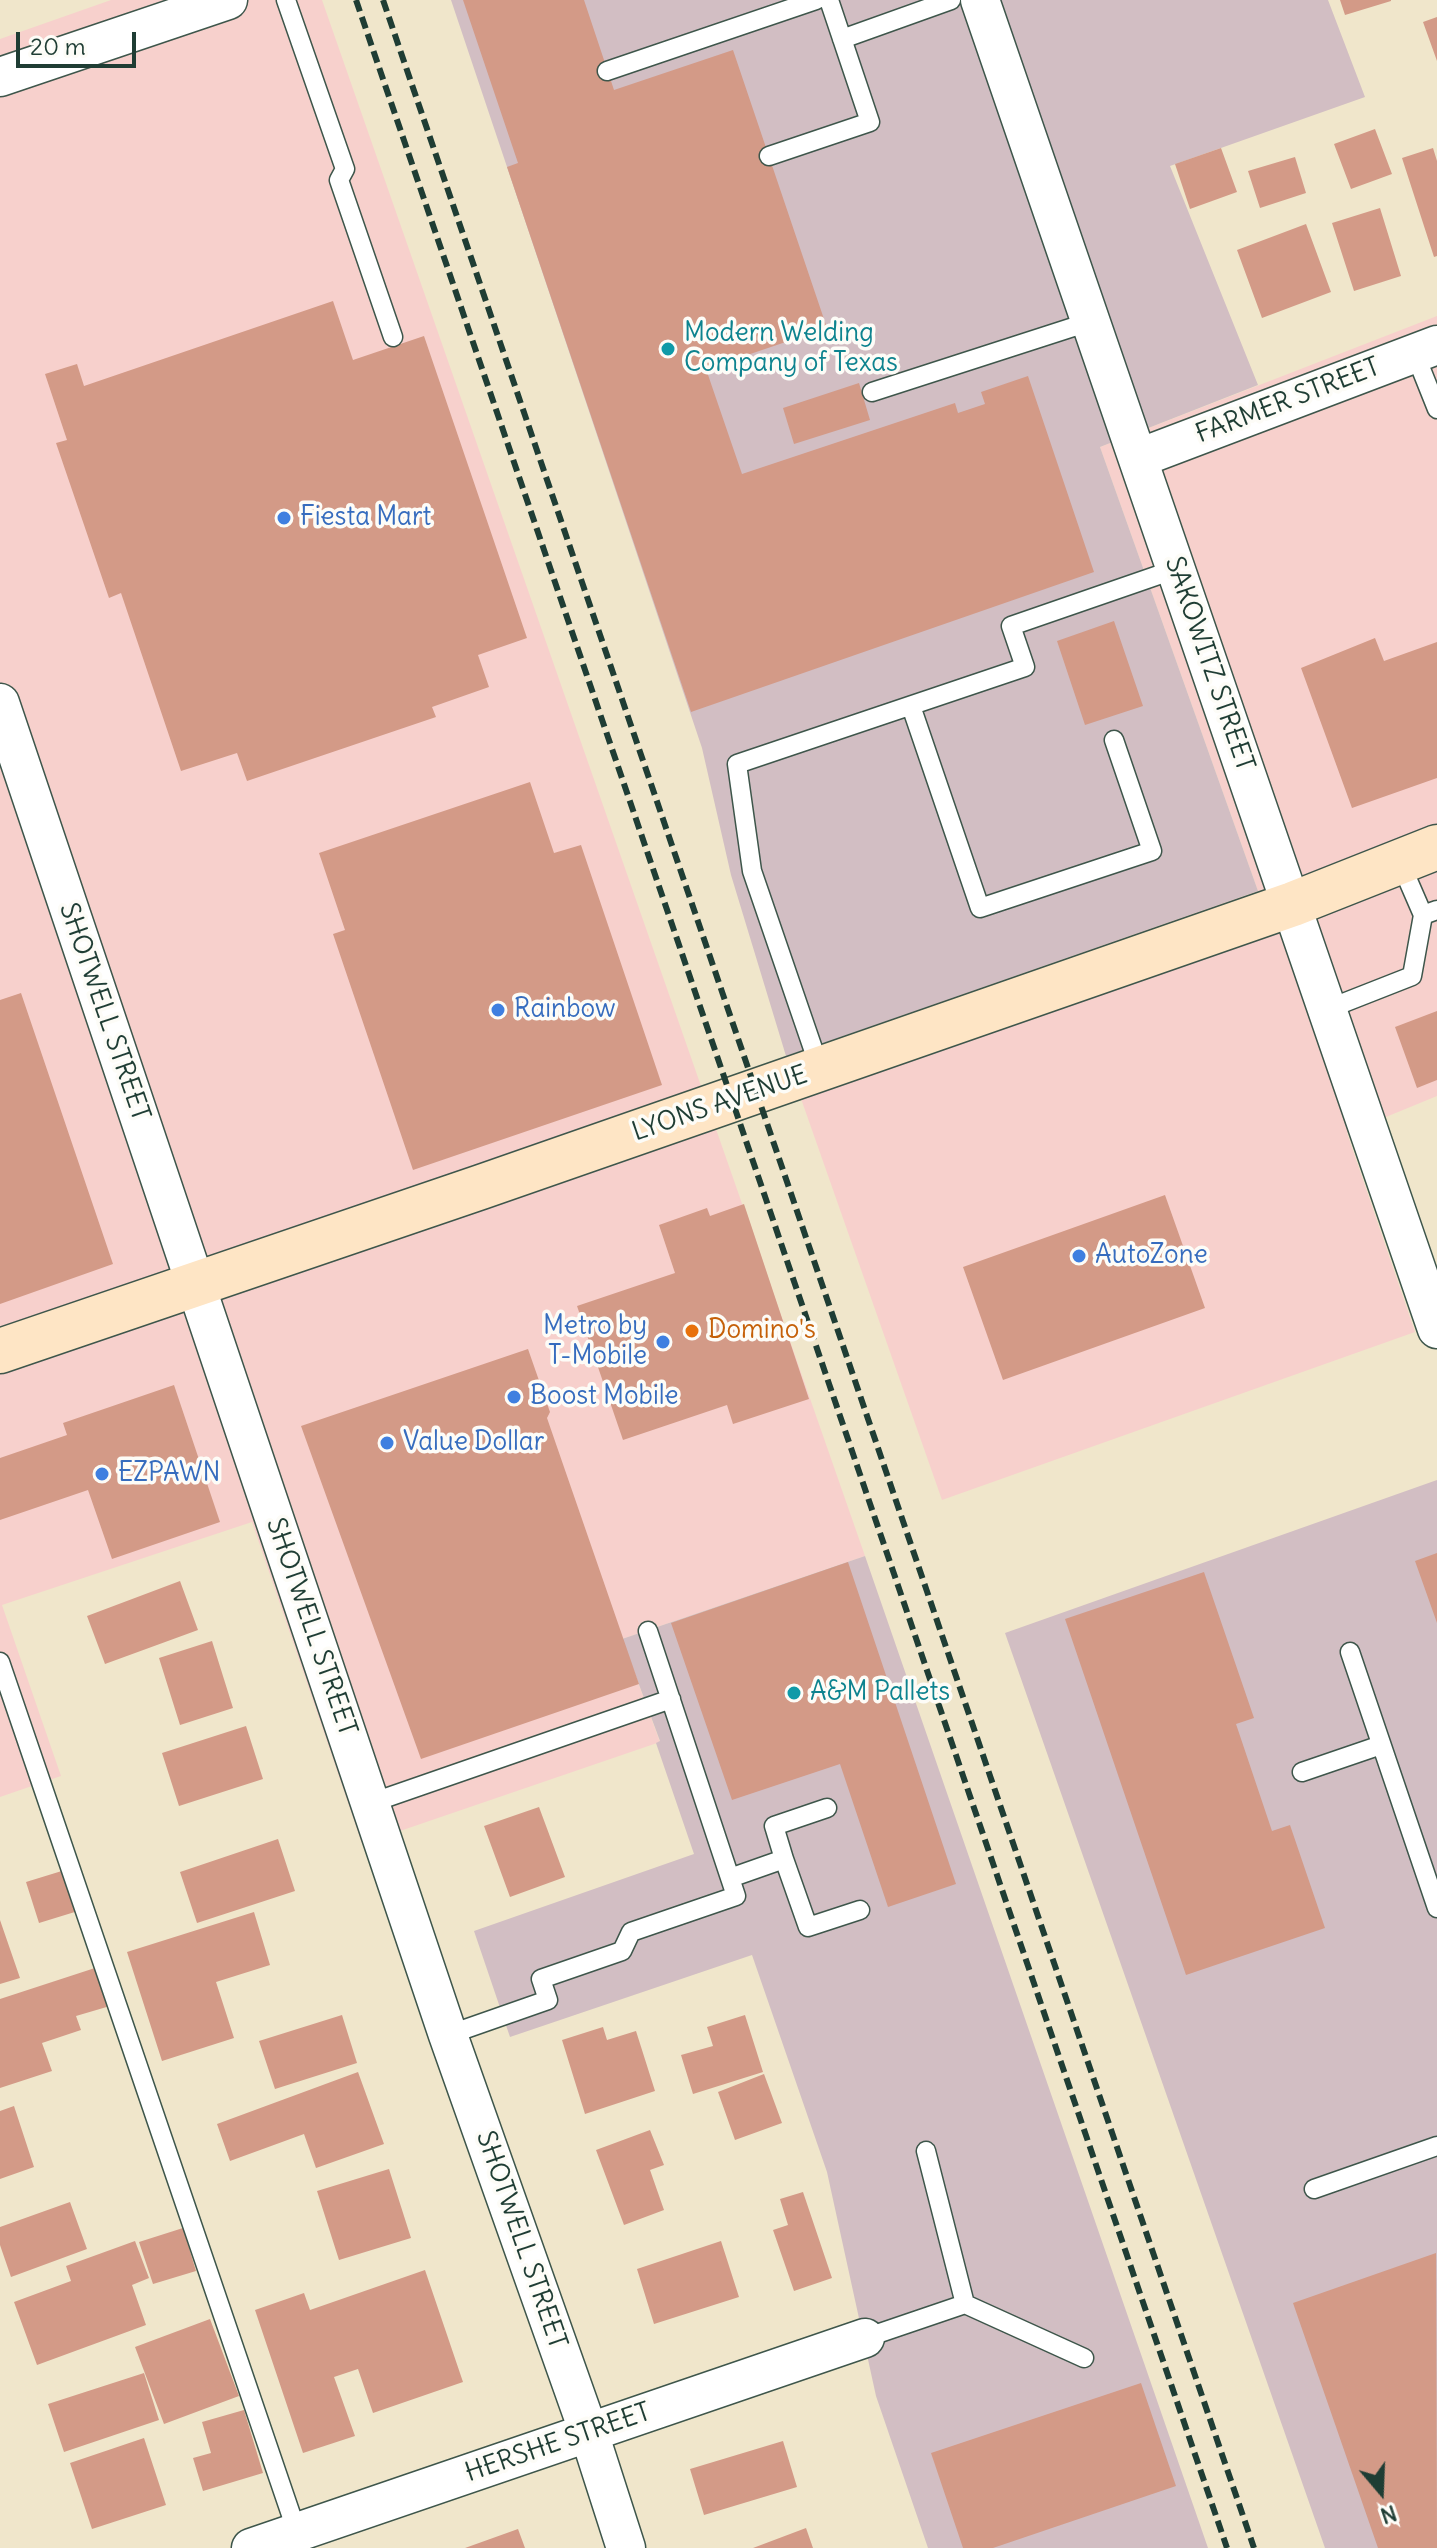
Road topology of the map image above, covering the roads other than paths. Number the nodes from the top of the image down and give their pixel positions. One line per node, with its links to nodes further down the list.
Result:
1 (228, 0): 9 (street)
2 (286, 0): 12 (lane)
3 (816, 0): 8 (lane)
4 (829, 0): 7 (lane)
5 (951, 0): 7 (lane)
6 (980, 0): 11 (street, SAKOWITZ STREET)
7 (842, 39): 10 (lane)
8 (607, 71)
9 (0, 77)
10 (769, 156)
11 (1092, 321): 14 (lane); 16 (street, SAKOWITZ STREET)
12 (393, 337)
13 (1426, 349): 15 (lane); 16 (street, FARMER STREET)
14 (872, 392)
15 (1437, 409)
16 (1139, 458): 17 (street, SAKOWITZ STREET)
17 (1176, 569): 19 (lane); 22 (street, SAKOWITZ STREET)
18 (0, 703): 26 (street, SHOTWELL STREET)
19 (911, 706): 20 (lane); 25 (lane)
20 (1114, 740)
21 (1419, 854): 22 (street, LYONS AVENUE); 23 (lane)
22 (1293, 904): 24 (street, SAKOWITZ STREET); 25 (street, LYONS AVENUE)
23 (1430, 913): 24 (lane)
24 (1328, 1009): 27 (street, SAKOWITZ STREET)
25 (820, 1069): 26 (street, LYONS AVENUE)
26 (195, 1285): 28 (street, LYONS AVENUE); 35 (street, SHOTWELL STREET)
27 (1437, 1329)
28 (0, 1351)
29 (648, 1631): 32 (lane)
30 (1350, 1652): 33 (lane)
31 (0, 1662): 49 (lane)
32 (671, 1699): 35 (lane); 38 (lane)
33 (1381, 1745): 34 (lane); 39 (lane)
34 (1302, 1772)
35 (371, 1803): 41 (street, SHOTWELL STREET)
36 (827, 1808): 37 (lane)
37 (784, 1859): 38 (lane); 40 (lane)
38 (730, 1878): 41 (lane)
39 (1437, 1908)
40 (860, 1910)
41 (448, 2035): 48 (street, SHOTWELL STREET)
42 (926, 2151): 45 (lane)
43 (1435, 2152): 44 (lane)
44 (1314, 2189)
45 (965, 2304): 46 (lane); 47 (lane)
46 (865, 2338): 48 (street, HERSHE STREET)
47 (1084, 2358)
48 (589, 2433): 49 (street, HERSHE STREET); 51 (street, SHOTWELL STREET)
49 (300, 2540): 50 (street, HERSHE STREET)
50 (251, 2548)
51 (626, 2548)

